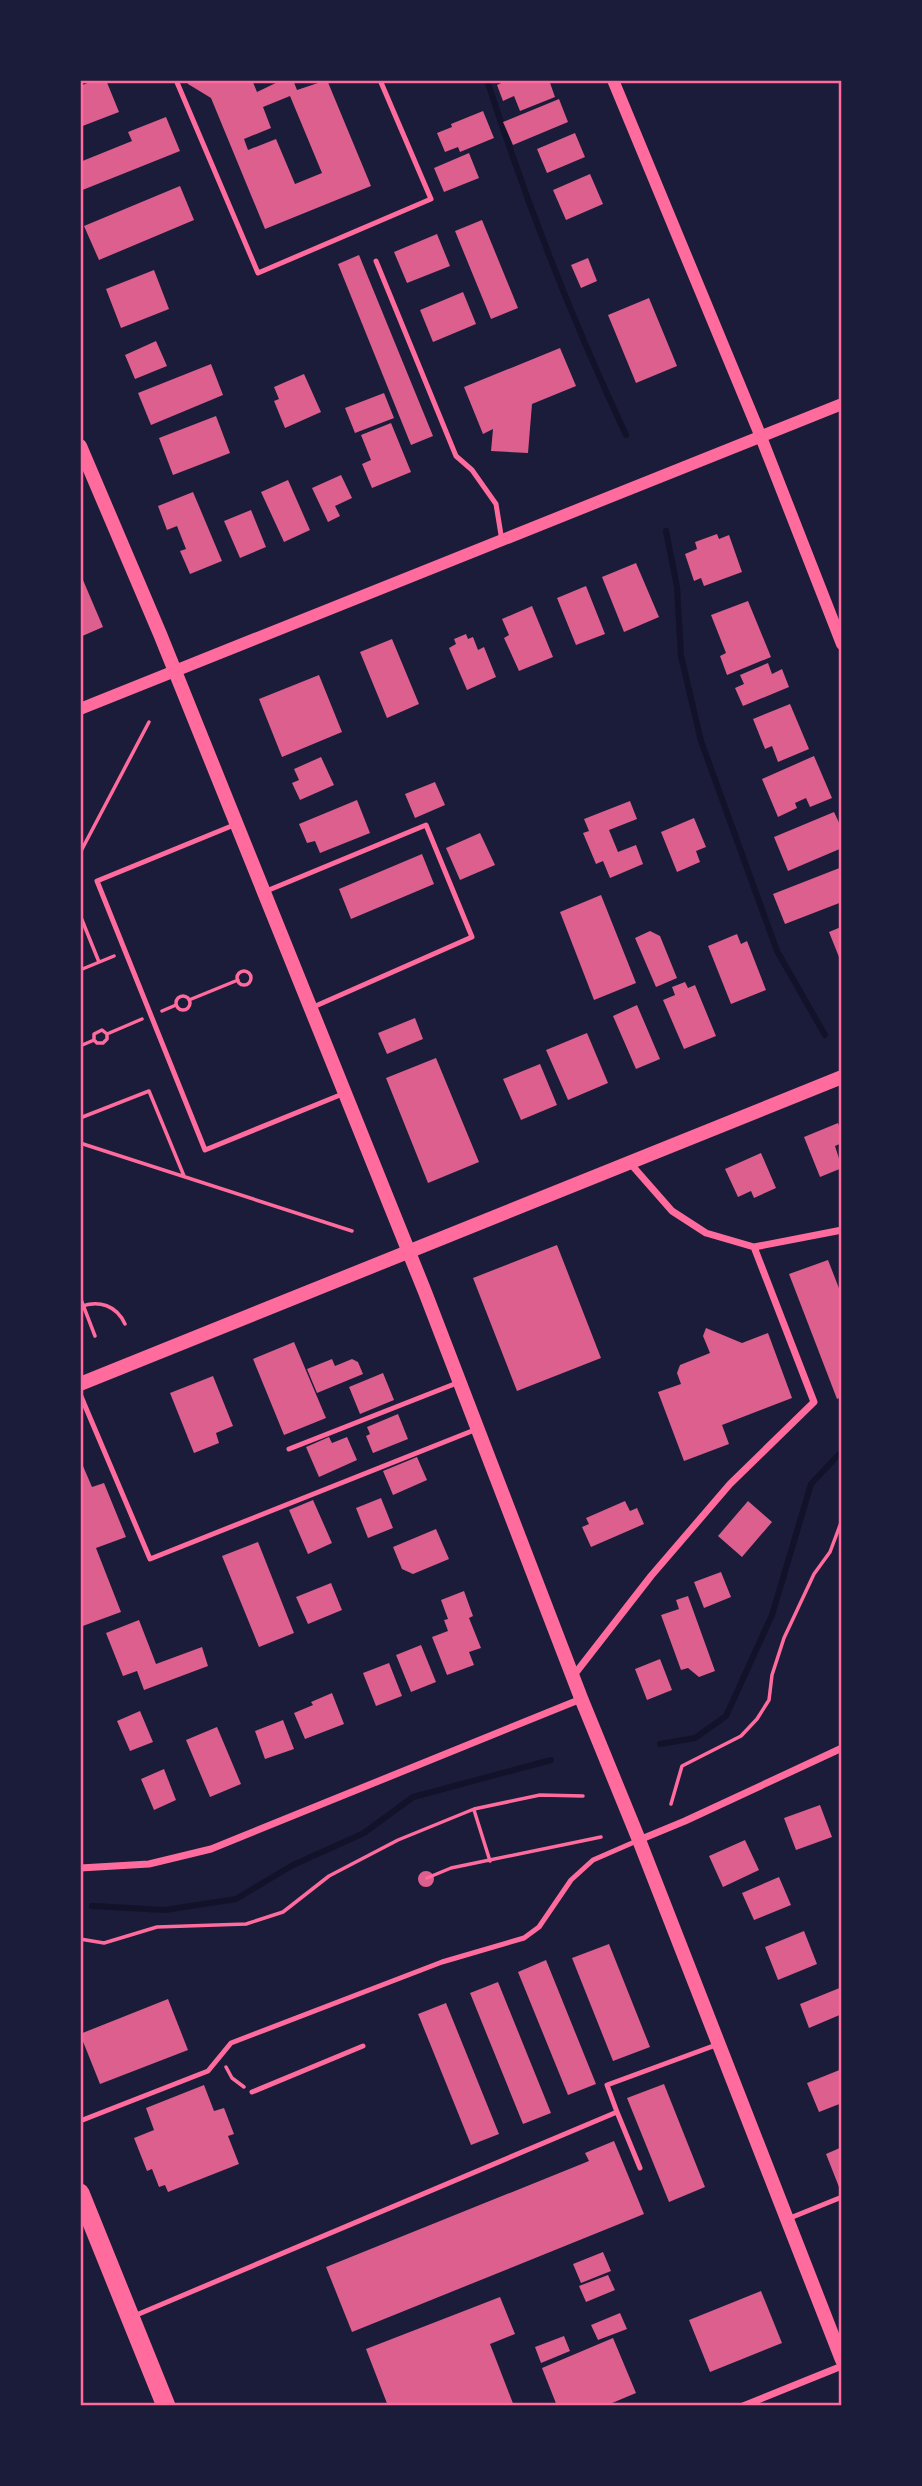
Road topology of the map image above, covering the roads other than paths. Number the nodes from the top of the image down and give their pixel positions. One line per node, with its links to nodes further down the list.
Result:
1 (176, 80): 2 (lane)
2 (380, 80)
3 (613, 80): 6 (street)
4 (376, 261): 8 (lane)
5 (842, 404): 6 (street)
6 (761, 437): 8 (street); 9 (street)
7 (80, 446): 10 (main road)
8 (502, 541): 10 (street)
9 (842, 643)
10 (174, 671): 11 (street); 12 (main road)
11 (80, 709)
12 (236, 824): 13 (main road); 16 (lane)
13 (264, 892): 14 (main road); 14 (lane)
14 (311, 1008): 16 (main road)
15 (842, 1077): 17 (main road)
16 (345, 1093): 20 (main road)
17 (629, 1163): 19 (street); 20 (main road)
18 (842, 1230): 19 (street)
19 (754, 1247): 26 (street)
20 (409, 1252): 21 (main road); 22 (main road)
21 (460, 1382): 24 (main road); 25 (lane)
22 (80, 1384)
23 (80, 1394): 24 (lane)
24 (479, 1428): 26 (main road)
25 (289, 1449)
26 (574, 1675): 27 (main road)
27 (581, 1698): 29 (main road); 30 (street)
28 (842, 1748): 29 (street)
29 (639, 1840): 31 (main road); 35 (lane)
30 (80, 1868)
31 (718, 2044): 34 (lane); 39 (main road)
32 (363, 2046): 33 (lane)
33 (252, 2092)
34 (617, 2112): 36 (lane); 40 (lane)
35 (80, 2121)
36 (640, 2168)
37 (80, 2193): 40 (highway)
38 (842, 2197): 39 (lane)
39 (787, 2219): 41 (main road)
40 (131, 2317): 43 (highway)
41 (842, 2360)
42 (842, 2366): 44 (street)
43 (166, 2406)
44 (743, 2406)

